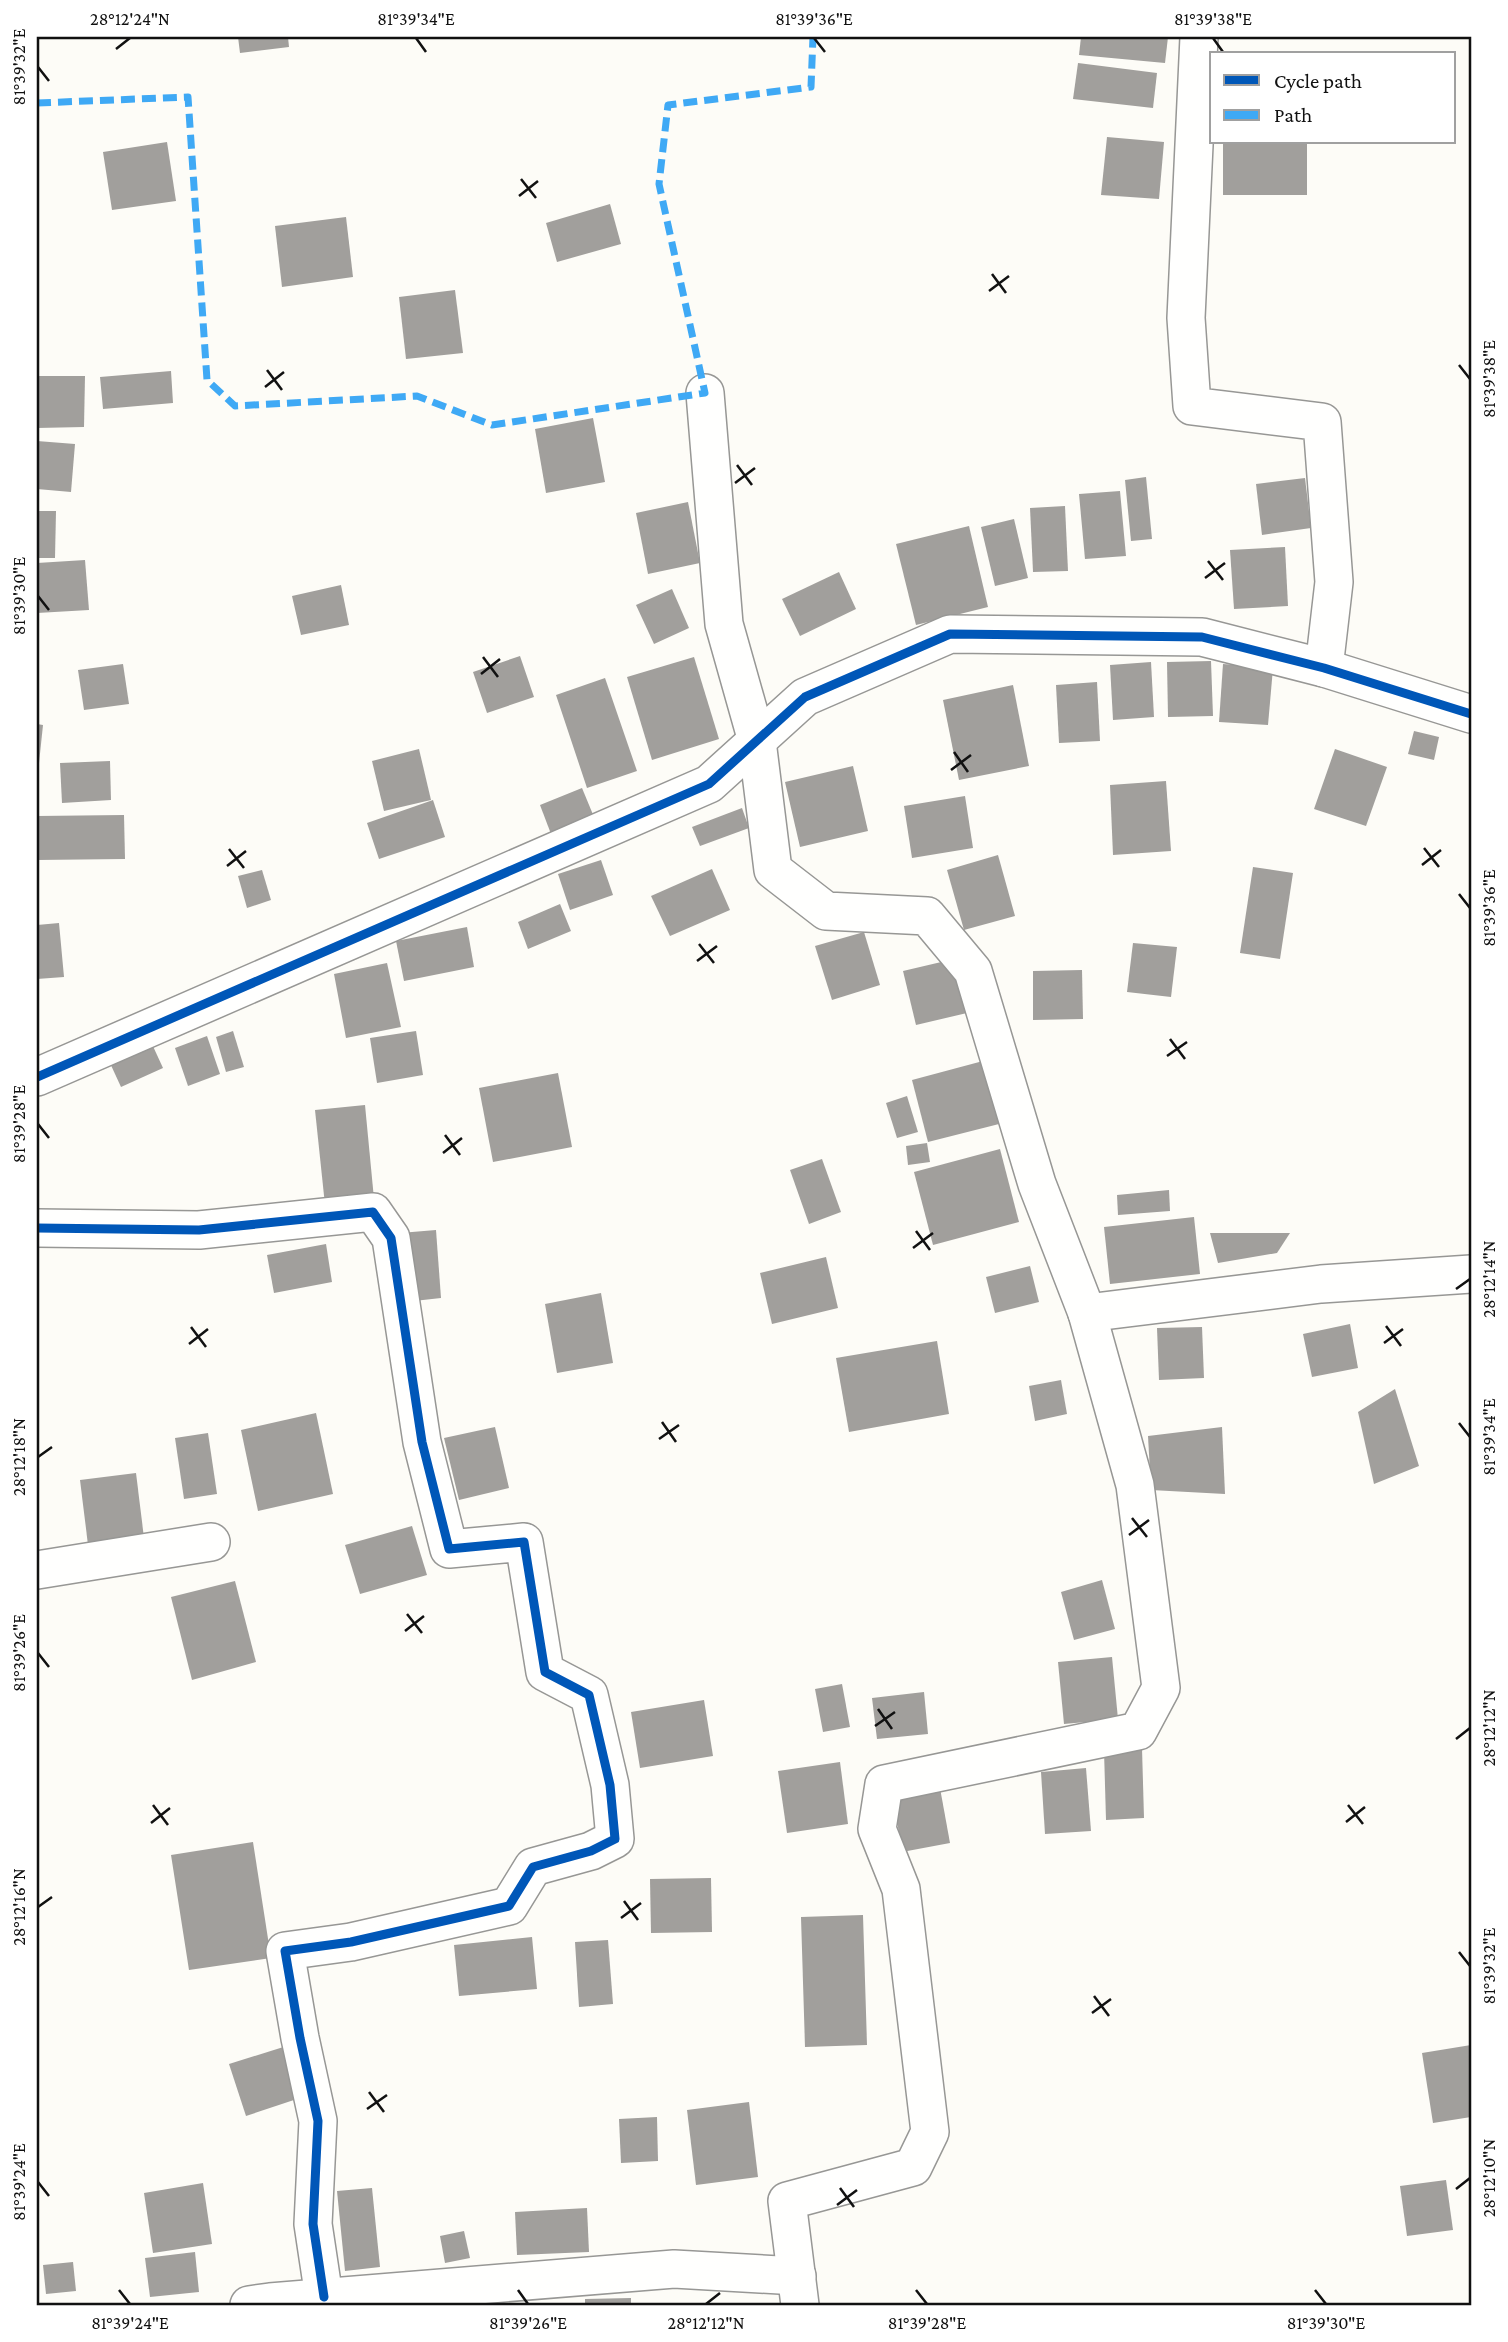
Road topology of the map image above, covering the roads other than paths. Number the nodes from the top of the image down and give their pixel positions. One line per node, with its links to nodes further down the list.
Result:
1 (1199, 37): 3 (street)
2 (705, 393): 5 (street)
3 (1324, 668): 4 (street); 5 (street)
4 (1471, 714)
5 (757, 741): 6 (street); 9 (street)
6 (37, 1077)
7 (37, 1228): 13 (street)
8 (1471, 1274): 9 (street)
9 (1087, 1313): 12 (street)
10 (211, 1542): 11 (street)
11 (37, 1570)
12 (799, 2291): 14 (street)
13 (324, 2297): 14 (street); 15 (street)
14 (393, 2299)
15 (249, 2305)

